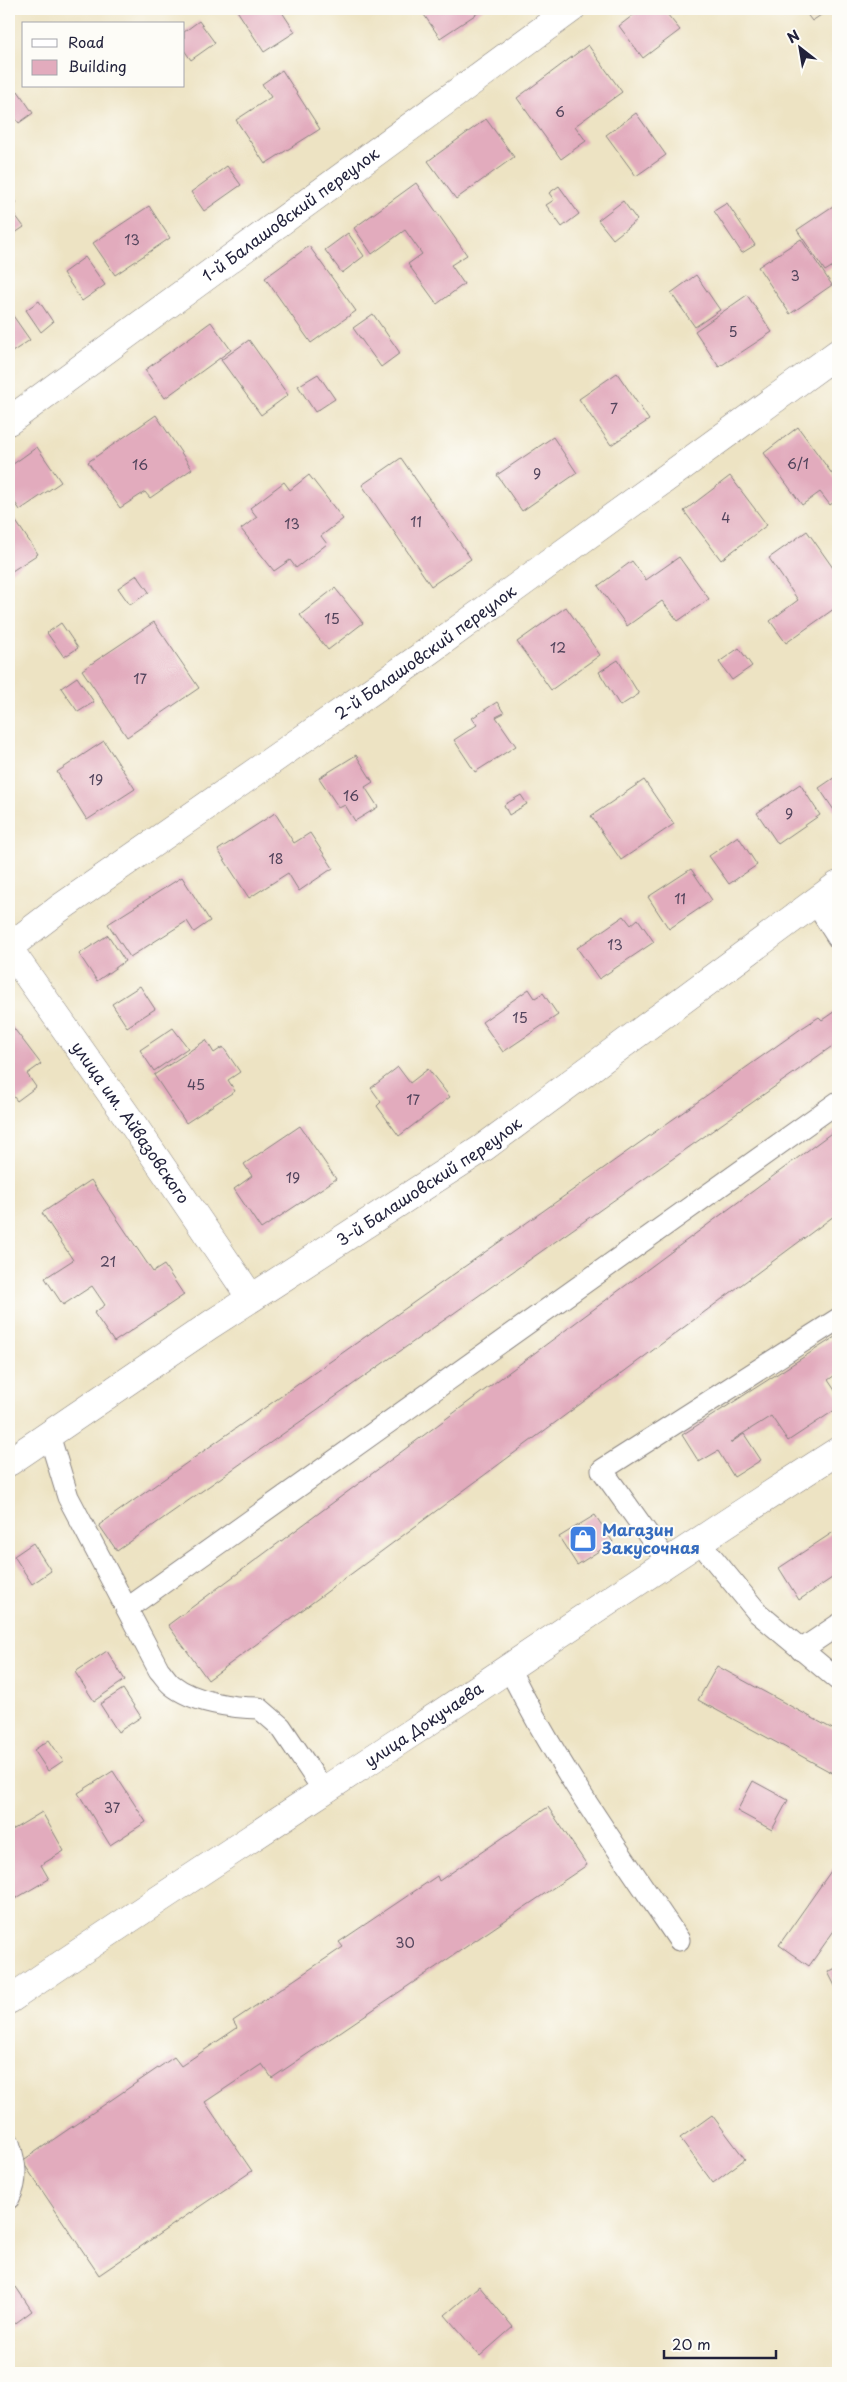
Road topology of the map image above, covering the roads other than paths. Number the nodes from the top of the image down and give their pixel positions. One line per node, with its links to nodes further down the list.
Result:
1 (572, 9): 3 (street, 1-й Балашовский переулок)
2 (838, 353): 7 (street, 2-й Балашовский переулок)
3 (9, 421)
4 (838, 885): 5 (street, 3-й Балашовский переулок)
5 (815, 902): 6 (lane); 9 (street, 3-й Балашовский переулок)
6 (838, 938)
7 (9, 948): 9 (street, улица им. Айвазовского)
8 (838, 1102): 16 (lane)
9 (251, 1298): 11 (street, 3-й Балашовский переулок)
10 (838, 1319): 15 (lane)
11 (49, 1435): 13 (street, 3-й Балашовский переулок); 16 (lane)
12 (838, 1451): 14 (street, улица Докучаева)
13 (9, 1462)
14 (698, 1540): 15 (street, улица Докучаева); 18 (lane)
15 (667, 1561): 19 (street, улица Докучаева)
16 (128, 1608): 21 (lane)
17 (838, 1625): 18 (lane)
18 (801, 1650): 20 (lane)
19 (509, 1668): 21 (street, улица Докучаева); 22 (lane)
20 (838, 1680)
21 (324, 1790): 23 (street, улица Докучаева)
22 (679, 1940)
23 (9, 2000)
24 (9, 2143): 25 (lane)
25 (9, 2198)

